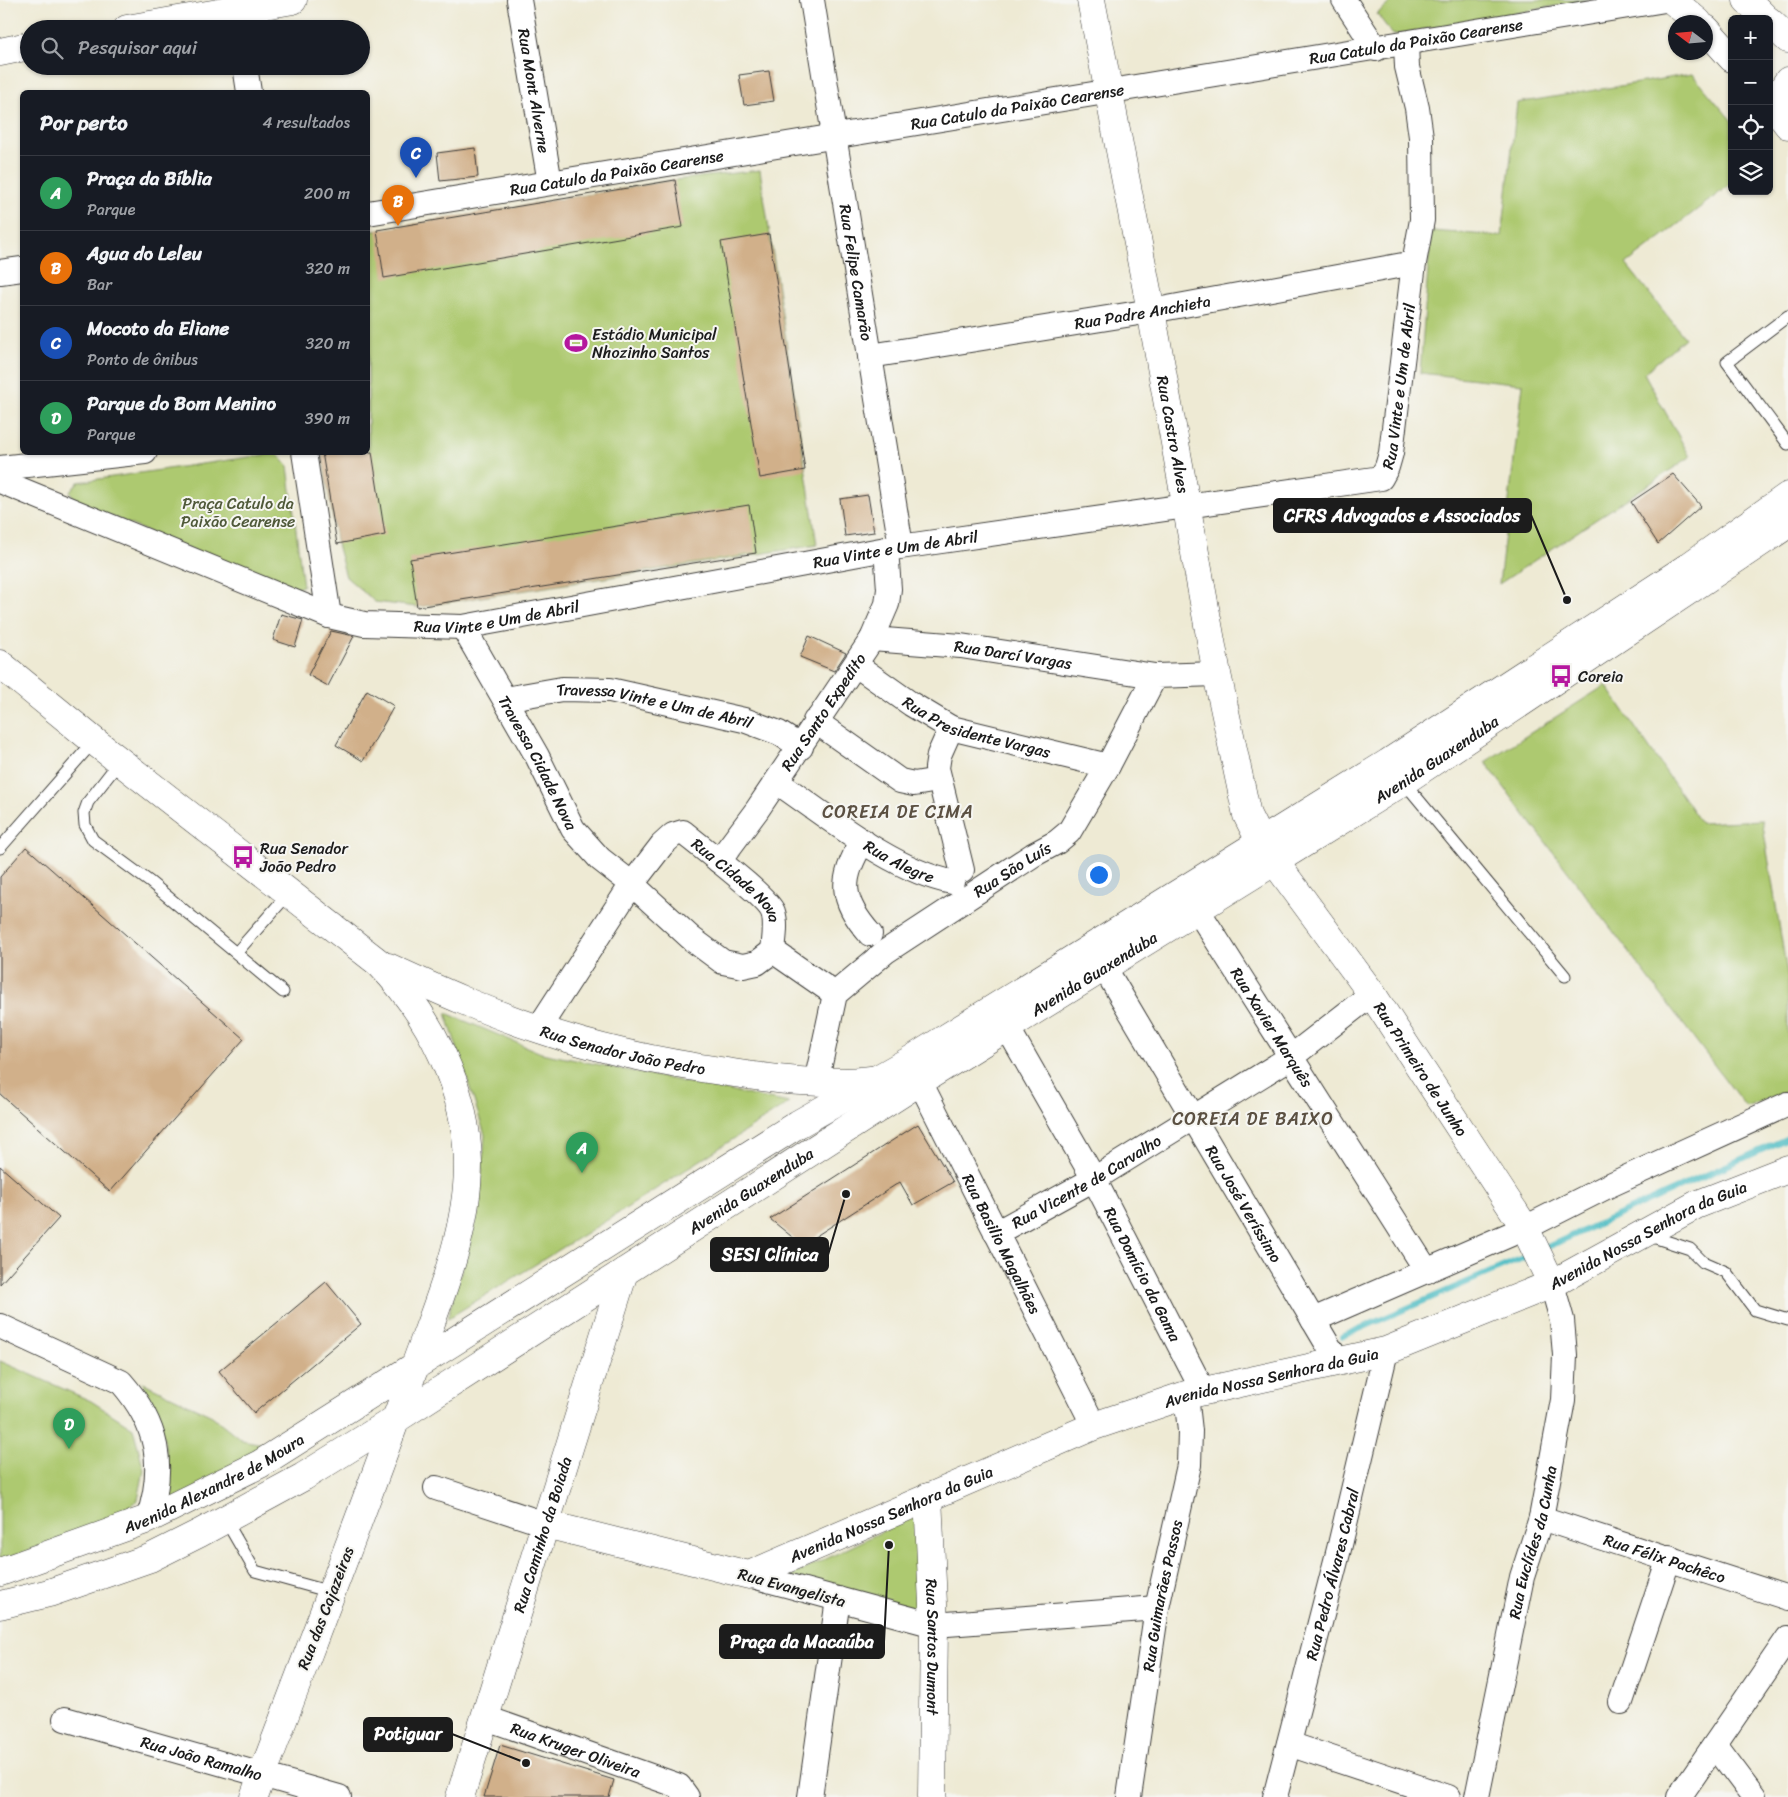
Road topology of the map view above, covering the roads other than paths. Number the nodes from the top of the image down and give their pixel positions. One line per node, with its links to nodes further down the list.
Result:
1 (293, 0): 9 (main road)
2 (519, 0): 27 (street, Rua Mont Alverne)
3 (812, 0): 26 (street, Rua Felipe Camarão)
4 (1091, 0): 24 (main road, Rua Castro Alves)
5 (1344, 0): 18 (street)
6 (1665, 0): 16 (street, Rua Catulo da Paixão Cearense)
7 (1672, 0): 10 (main road)
8 (1747, 0): 11 (main road)
9 (237, 13): 12 (main road)
10 (1690, 15)
11 (1762, 15)
12 (189, 20)
13 (1773, 25): 15 (main road)
14 (1713, 37): 20 (main road)
15 (1788, 39)
16 (1406, 44): 18 (street, Rua Catulo da Paixão Cearense); 29 (street, Rua Vinte e Um de Abril)
17 (20, 48): 19 (main road)
18 (1376, 49): 24 (street, Rua Catulo da Paixão Cearense)
19 (0, 52)
20 (1728, 54)
21 (246, 75): 23 (street)
22 (1788, 81): 25 (main road)
23 (249, 90)
24 (1107, 92): 26 (street, Rua Catulo da Paixão Cearense); 32 (main road, Rua Castro Alves)
25 (1778, 111)
26 (834, 137): 27 (street, Rua Catulo da Paixão Cearense); 34 (street, Rua Felipe Camarão)
27 (550, 183): 28 (street, Rua Catulo da Paixão Cearense)
28 (370, 213)
29 (1414, 262): 32 (street, Rua Padre Anchieta); 41 (street, Rua Vinte e Um de Abril)
30 (20, 269): 31 (street)
31 (0, 272)
32 (1151, 311): 34 (street, Rua Padre Anchieta); 41 (main road, Rua Castro Alves)
33 (1788, 316): 35 (lane)
34 (870, 356): 43 (street, Rua Felipe Camarão)
35 (1788, 444)
36 (118, 455): 38 (street)
37 (304, 455): 44 (street)
38 (0, 468)
39 (0, 481): 44 (street, Rua Vinte e Um de Abril)
40 (1788, 496): 58 (main road, Avenida Guaxenduba)
41 (1187, 505): 43 (street, Rua Vinte e Um de Abril); 49 (main road, Rua Castro Alves)
42 (1788, 524): 58 (main road, Avenida Guaxenduba)
43 (894, 548): 45 (street, Rua Vinte e Um de Abril); 46 (street, Rua Santo Expedito)
44 (329, 616): 45 (street, Rua Vinte e Um de Abril)
45 (463, 627): 51 (street, Travessa Cidade Nova)
46 (872, 639): 48 (street, Rua Santo Expedito); 50 (street, Rua Darcí Vargas)
47 (0, 664): 54 (main road, Rua Senador João Pedro)
48 (856, 665): 52 (street, Rua Santo Expedito); 53 (street, Rua Presidente Vargas)
49 (1217, 674): 50 (street); 63 (main road, Rua Castro Alves)
50 (1155, 676): 57 (street, Rua São Luís)
51 (505, 699): 55 (street, Travessa Vinte e Um de Abril); 65 (street, Travessa Cidade Nova)
52 (815, 721): 55 (street, Rua Santo Expedito); 59 (street)
53 (951, 728): 57 (street, Rua Presidente Vargas); 59 (street)
54 (94, 741): 56 (main road, Rua Senador João Pedro); 62 (lane)
55 (801, 747): 60 (street, Rua Santo Expedito)
56 (120, 761): 66 (main road, Rua Senador João Pedro); 70 (lane)
57 (1108, 766): 68 (street, Rua São Luís)
58 (1396, 772): 63 (main road, Avenida Guaxenduba); 73 (lane)
59 (939, 780): 61 (street, Rua Alegre)
60 (777, 782): 61 (street, Rua Alegre); 64 (street, Rua Santo Expedito)
61 (863, 841): 68 (street)
62 (0, 848)
63 (1268, 852): 67 (main road, Avenida Guaxenduba); 76 (main road, Rua Primeiro de Junho); 80 (main road, Avenida Guaxenduba)
64 (719, 860): 65 (street, Rua Cidade Nova); 69 (street, Rua Cidade Nova)
65 (632, 884): 69 (street, Rua Cidade Nova); 78 (street, Rua Cidade Nova)
66 (289, 893): 70 (lane); 71 (main road, Rua Senador João Pedro)
67 (1197, 909): 72 (main road, Avenida Guaxenduba); 79 (street, Rua Xavier Marquês)
68 (877, 943): 75 (street, Rua São Luís)
69 (773, 951): 75 (street, Rua Cidade Nova)
70 (237, 952): 74 (lane)
71 (379, 963): 78 (main road, Rua Senador João Pedro); 99 (main road, Rua Senador João Pedro)
72 (1104, 967): 77 (main road, Avenida Guaxenduba); 84 (street, Rua José Veríssimo)
73 (1565, 976)
74 (283, 992)
75 (835, 994): 82 (street)
76 (1372, 994): 79 (street, Rua Vicente de Carvalho); 89 (main road, Rua Primeiro de Junho)
77 (1007, 1027): 80 (main road, Avenida Guaxenduba); 87 (street, Rua Domício da Gama)
78 (538, 1029): 82 (main road, Rua Senador João Pedro)
79 (1291, 1057): 84 (street, Rua Vicente de Carvalho); 91 (street, Rua Xavier Marquês)
80 (914, 1071): 81 (main road, Avenida Guaxenduba); 88 (street, Rua Basilio Magalhães); 92 (main road, Avenida Guaxenduba)
81 (878, 1079): 82 (main road, Rua Senador João Pedro); 85 (main road, Avenida Guaxenduba)
82 (816, 1084)
83 (1788, 1104): 89 (street)
84 (1193, 1117): 87 (street, Rua Vicente de Carvalho); 94 (street, Rua José Veríssimo)
85 (798, 1124): 92 (main road, Rua Caminho da Boiada); 99 (main road, Avenida Guaxenduba)
86 (1788, 1169): 90 (main road, Avenida Nossa Senhora da Guia)
87 (1094, 1179): 88 (street, Rua Vicente de Carvalho); 100 (street, Rua Domício da Gama)
88 (996, 1232): 103 (street, Rua Basilio Magalhães)
89 (1527, 1234): 91 (street); 93 (main road, Rua Primeiro de Junho)
90 (1643, 1234): 93 (main road, Avenida Nossa Senhora da Guia); 95 (lane)
91 (1426, 1271): 94 (street)
92 (624, 1272): 102 (main road, Avenida Guaxenduba); 109 (main road, Rua Caminho da Boiada)
93 (1549, 1277): 97 (main road, Avenida Nossa Senhora da Guia); 106 (street, Rua Euclídes da Cunha)
94 (1313, 1320): 98 (street, Rua José Veríssimo)
95 (1788, 1320)
96 (0, 1326): 107 (street)
97 (1386, 1351): 98 (main road, Avenida Nossa Senhora da Guia); 123 (street, Rua Pedro Álvares Cabral)
98 (1338, 1362): 100 (main road, Avenida Nossa Senhora da Guia)
99 (414, 1367): 101 (main road, Avenida Alexandre de Moura); 102 (main road, Rua Senador João Pedro)
100 (1194, 1393): 103 (main road, Avenida Nossa Senhora da Guia); 117 (street, Rua Guimarães Passos)
101 (352, 1406): 102 (main road); 107 (main road, Avenida Alexandre de Moura)
102 (396, 1419): 108 (main road); 113 (main road, Rua das Cajazeiras)
103 (1094, 1426): 105 (main road, Avenida Nossa Senhora da Guia)
104 (436, 1488): 109 (street, Rua Evangelista)
105 (928, 1497): 112 (main road, Avenida Nossa Senhora da Guia); 118 (main road, Rua Santos Dumont)
106 (1541, 1518): 110 (street, Rua Félix Pachêco); 134 (street, Rua Euclídes da Cunha)
107 (148, 1519): 111 (main road, Avenida Alexandre de Moura)
108 (225, 1519): 113 (lane); 116 (main road)
109 (545, 1524): 112 (main road, Rua Evangelista); 121 (main road, Rua Caminho da Boiada)
110 (1669, 1558): 114 (street, Rua Félix Pachêco); 120 (street)
111 (0, 1572)
112 (749, 1576): 115 (street, Rua Evangelista)
113 (331, 1592): 125 (main road, Rua das Cajazeiras)
114 (1788, 1598)
115 (838, 1599): 118 (street, Rua Evangelista); 129 (street)
116 (0, 1605)
117 (1157, 1608): 118 (street, Rua Evangelista); 131 (street, Rua Guimarães Passos)
118 (934, 1625): 130 (main road, Rua Santos Dumont)
119 (1788, 1638): 124 (street)
120 (1620, 1702)
121 (486, 1718): 127 (main road, Rua Caminho da Boiada); 128 (street, Rua Kruger Oliveira)
122 (65, 1719): 125 (street, Rua João Ramalho)
123 (1289, 1744): 132 (street, Rua Pedro Álvares Cabral); 133 (street)
124 (1715, 1745): 135 (street); 136 (street)
125 (258, 1786): 126 (street, Rua João Ramalho)
126 (339, 1797)
127 (460, 1797)
128 (687, 1797)
129 (810, 1797)
130 (932, 1797)
131 (1129, 1797)
132 (1275, 1797)
133 (1448, 1797)
134 (1476, 1797)
135 (1680, 1797)
136 (1754, 1797)

